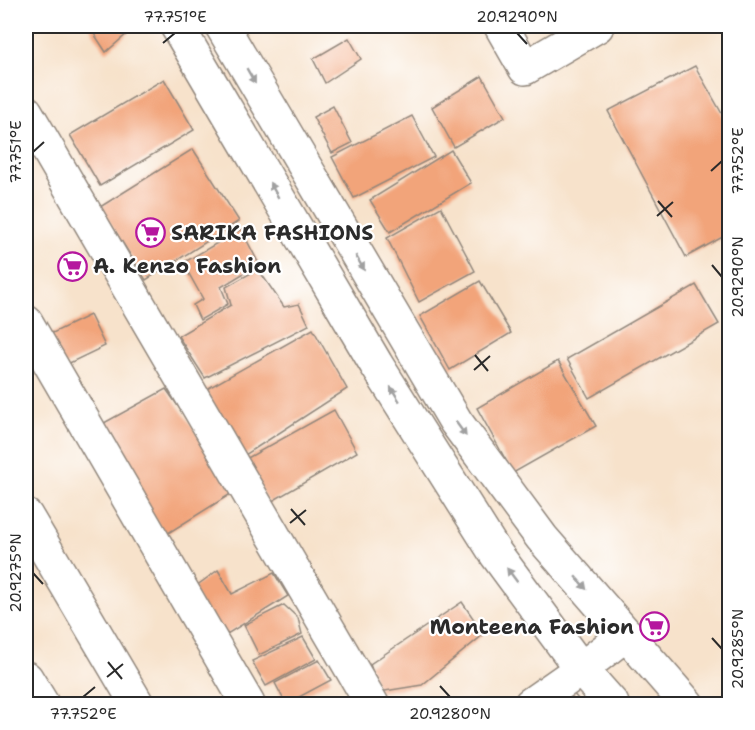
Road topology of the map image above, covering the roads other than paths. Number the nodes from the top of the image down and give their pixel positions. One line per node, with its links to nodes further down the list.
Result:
1 (177, 26): 9 (street, one-way to 1)
2 (222, 26): 8 (street, one-way to 8)
3 (501, 26): 4 (street)
4 (597, 26)
5 (26, 112): 14 (street)
6 (26, 322): 13 (street)
7 (26, 516): 12 (street)
8 (626, 634): 9 (street); 17 (street)
9 (581, 669): 15 (street); 16 (street)
10 (26, 678): 11 (street)
11 (42, 705)
12 (137, 705)
13 (248, 705)
14 (372, 705)
15 (531, 705)
16 (612, 705)
17 (687, 705)

